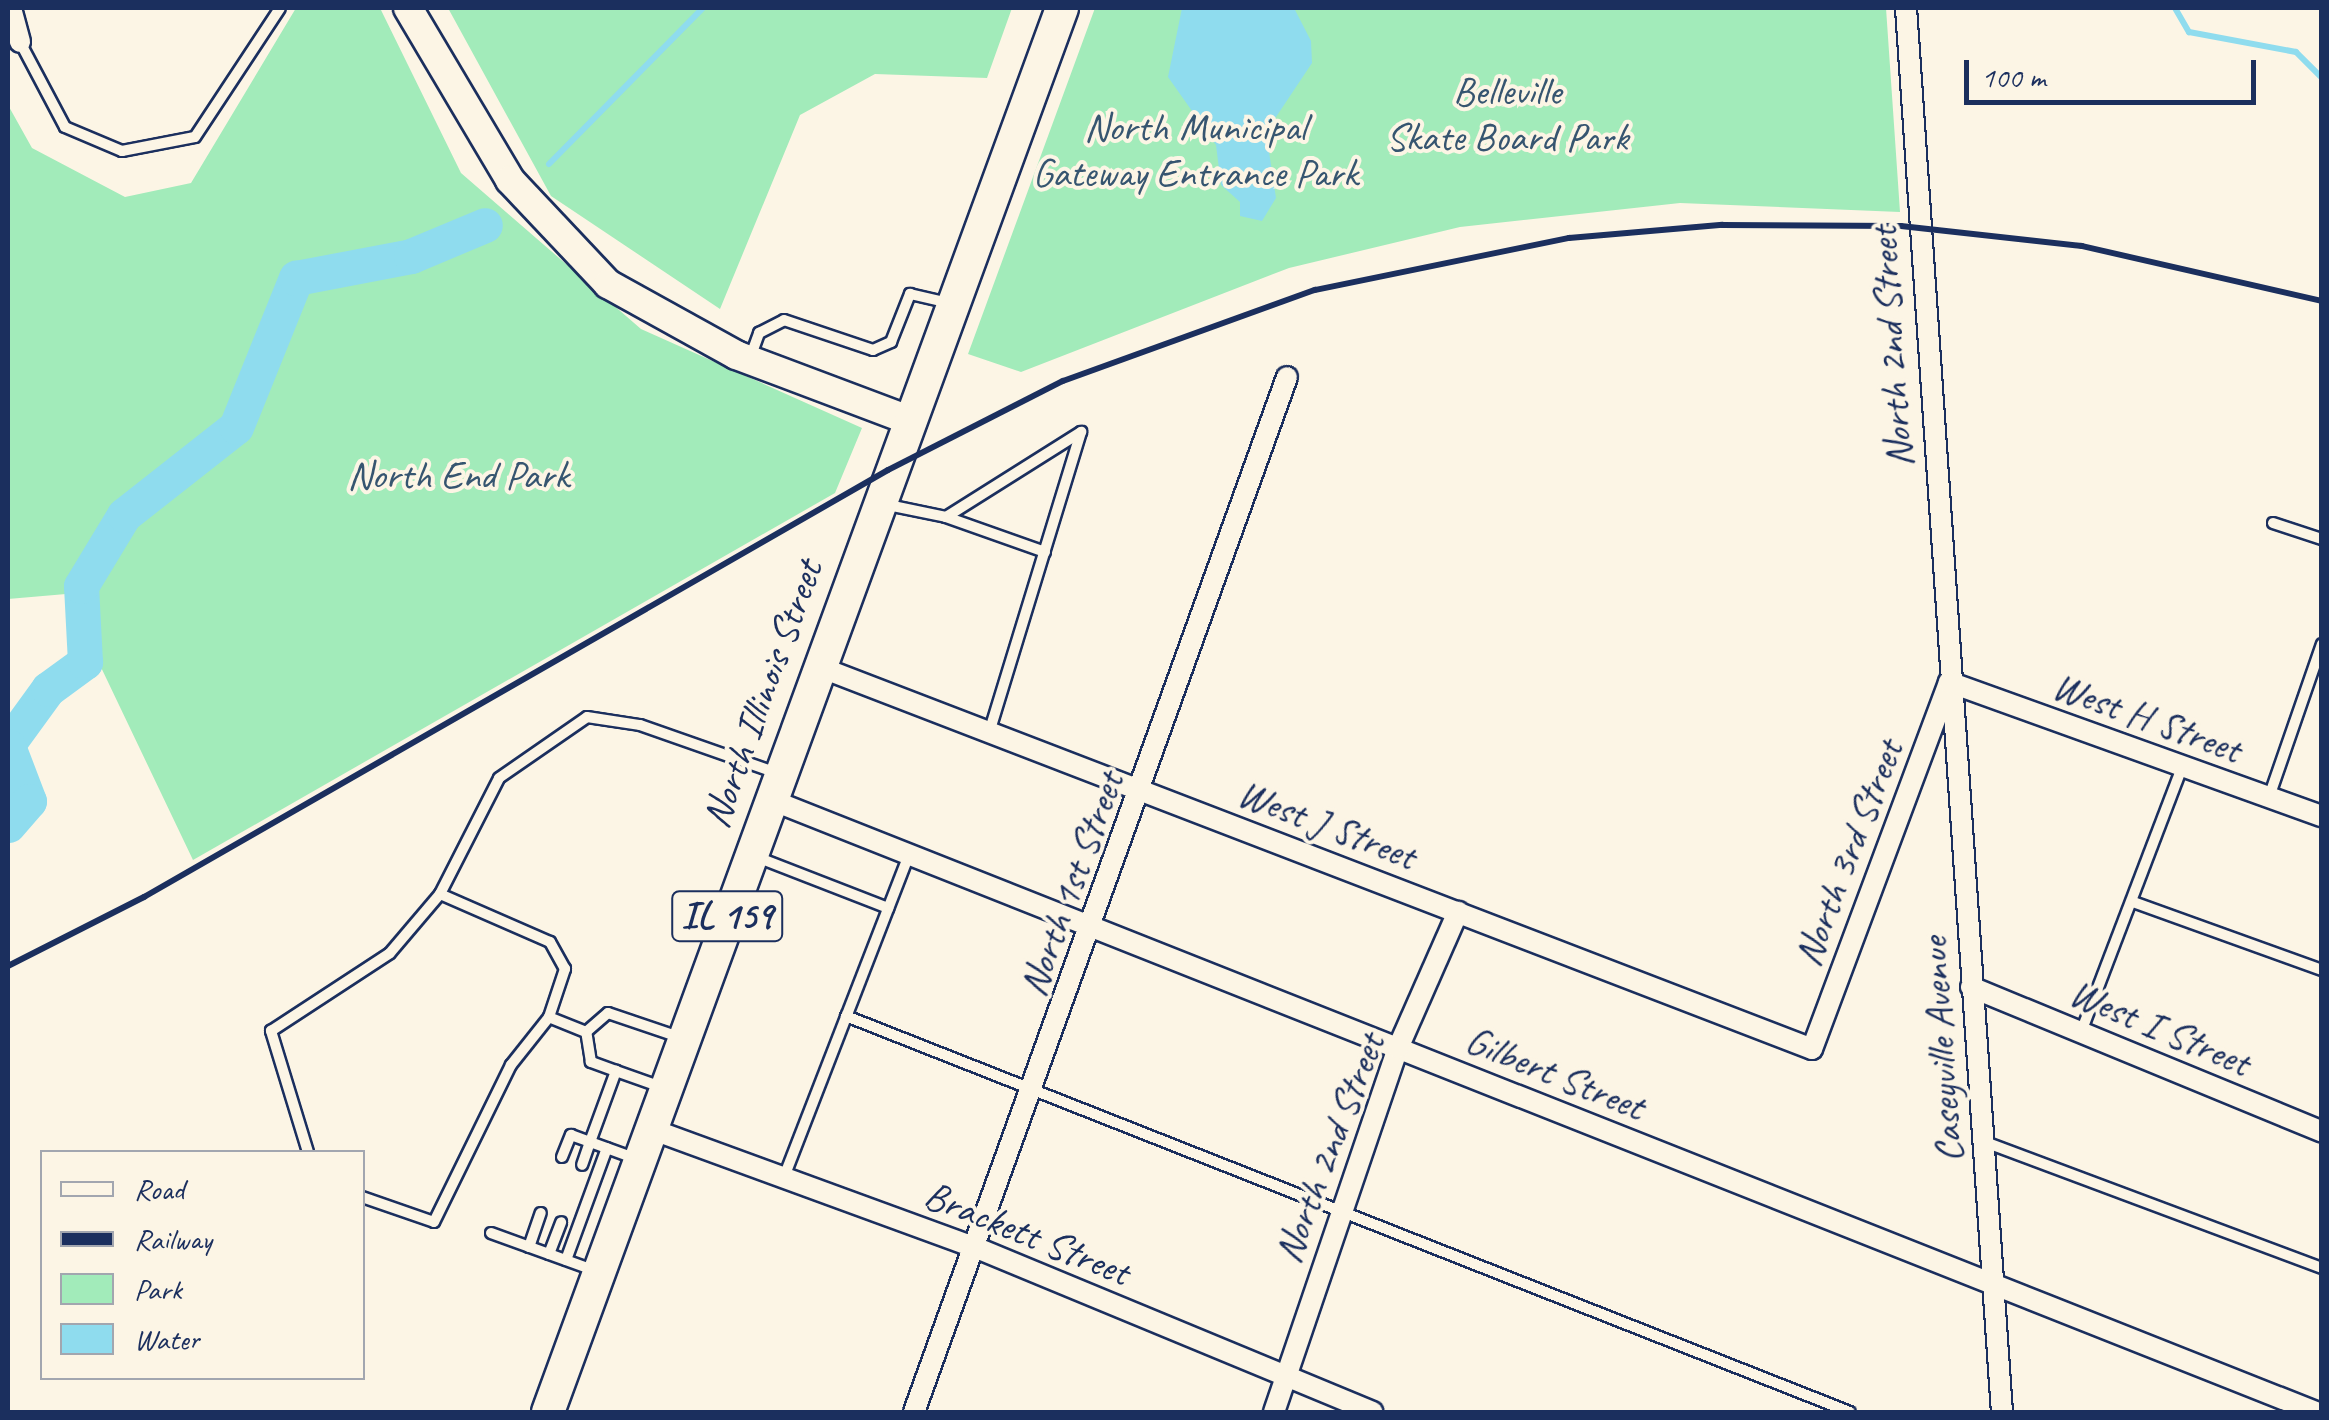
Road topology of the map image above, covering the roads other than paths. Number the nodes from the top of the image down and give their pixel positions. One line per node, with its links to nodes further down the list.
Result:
1 (11, 8): 6 (street)
2 (280, 8): 6 (lane)
3 (408, 8): 8 (street)
4 (1062, 8): 7 (main road, North Illinois Street / IL 159)
5 (1906, 8): 18 (street, North 2nd Street)
6 (20, 42)
7 (950, 303): 8 (lane); 10 (main road, North Illinois Street / IL 159)
8 (749, 360): 10 (street)
9 (1287, 377): 22 (street, North 1st Street)
10 (906, 419): 11 (main road, North Illinois Street / IL 159)
11 (876, 504): 12 (lane); 17 (main road, North Illinois Street / IL 159)
12 (946, 517): 15 (lane); 15 (lane)
13 (2273, 524): 14 (lane)
14 (2322, 539)
15 (1045, 552): 19 (lane)
16 (2322, 644): 23 (lane)
17 (817, 666): 19 (street, West J Street); 21 (main road, North Illinois Street / IL 159)
18 (1950, 682): 20 (street, West H Street); 33 (street, Caseyville Avenue); 40 (street, North 3rd Street)
19 (989, 732): 22 (street, West J Street)
20 (2182, 766): 23 (street, West H Street); 28 (lane)
21 (773, 786): 25 (main road, North Illinois Street / IL 159); 26 (street, Gilbert Street); 27 (lane)
22 (1142, 790): 30 (street, West J Street); 31 (street, North 1st Street)
23 (2268, 798): 24 (street, West H Street)
24 (2322, 816)
25 (749, 854): 29 (lane); 38 (main road, North Illinois Street / IL 159)
26 (909, 855): 29 (lane); 31 (street, Gilbert Street)
27 (440, 894): 35 (lane); 49 (lane)
28 (2133, 902): 32 (lane); 37 (lane)
29 (888, 908): 34 (lane)
30 (1458, 912): 39 (street, North 2nd Street); 40 (street, West J Street)
31 (1092, 928): 39 (street, Gilbert Street); 43 (street, North 1st Street)
32 (2322, 970)
33 (1971, 987): 37 (street, West I Street); 47 (street, Caseyville Avenue)
34 (846, 1016): 43 (lane); 53 (lane)
35 (549, 1018): 36 (lane); 54 (lane)
36 (586, 1032): 38 (lane); 41 (lane)
37 (2080, 1032): 45 (street, West I Street)
38 (683, 1039): 42 (main road, North Illinois Street / IL 159)
39 (1398, 1048): 56 (street, North 2nd Street); 65 (street, Gilbert Street)
40 (1812, 1049)
41 (616, 1071): 42 (lane); 46 (lane)
42 (666, 1088): 44 (main road, North Illinois Street / IL 159)
43 (1034, 1090): 56 (lane); 60 (street, North 1st Street)
44 (651, 1129): 51 (main road, North Illinois Street / IL 159); 53 (street, Brackett Street)
45 (2322, 1132)
46 (590, 1142): 48 (lane); 50 (lane); 52 (lane)
47 (1984, 1142): 63 (lane); 65 (street, Caseyville Avenue)
48 (607, 1148): 51 (lane); 62 (lane)
49 (307, 1150)
50 (562, 1157)
51 (640, 1160): 64 (main road, North Illinois Street / IL 159)
52 (582, 1164)
53 (784, 1177): 60 (street, Brackett Street)
54 (365, 1198)
55 (542, 1213): 59 (lane)
56 (1338, 1213): 66 (street, North 2nd Street); 71 (lane)
57 (561, 1222): 61 (lane)
58 (491, 1233): 59 (lane)
59 (529, 1247): 61 (lane)
60 (977, 1248): 66 (street, Brackett Street); 68 (street, North 1st Street)
61 (549, 1254): 62 (lane)
62 (566, 1260): 64 (lane)
63 (2322, 1268)
64 (598, 1272): 67 (main road, North Illinois Street / IL 159)
65 (1991, 1284): 72 (street, Caseyville Avenue); 73 (street, Gilbert Street)
66 (1286, 1378): 69 (street, North 2nd Street); 70 (street, Brackett Street)
67 (548, 1412)
68 (914, 1412)
69 (1274, 1412)
70 (1372, 1412)
71 (1850, 1412)
72 (2002, 1412)
73 (2316, 1412)

